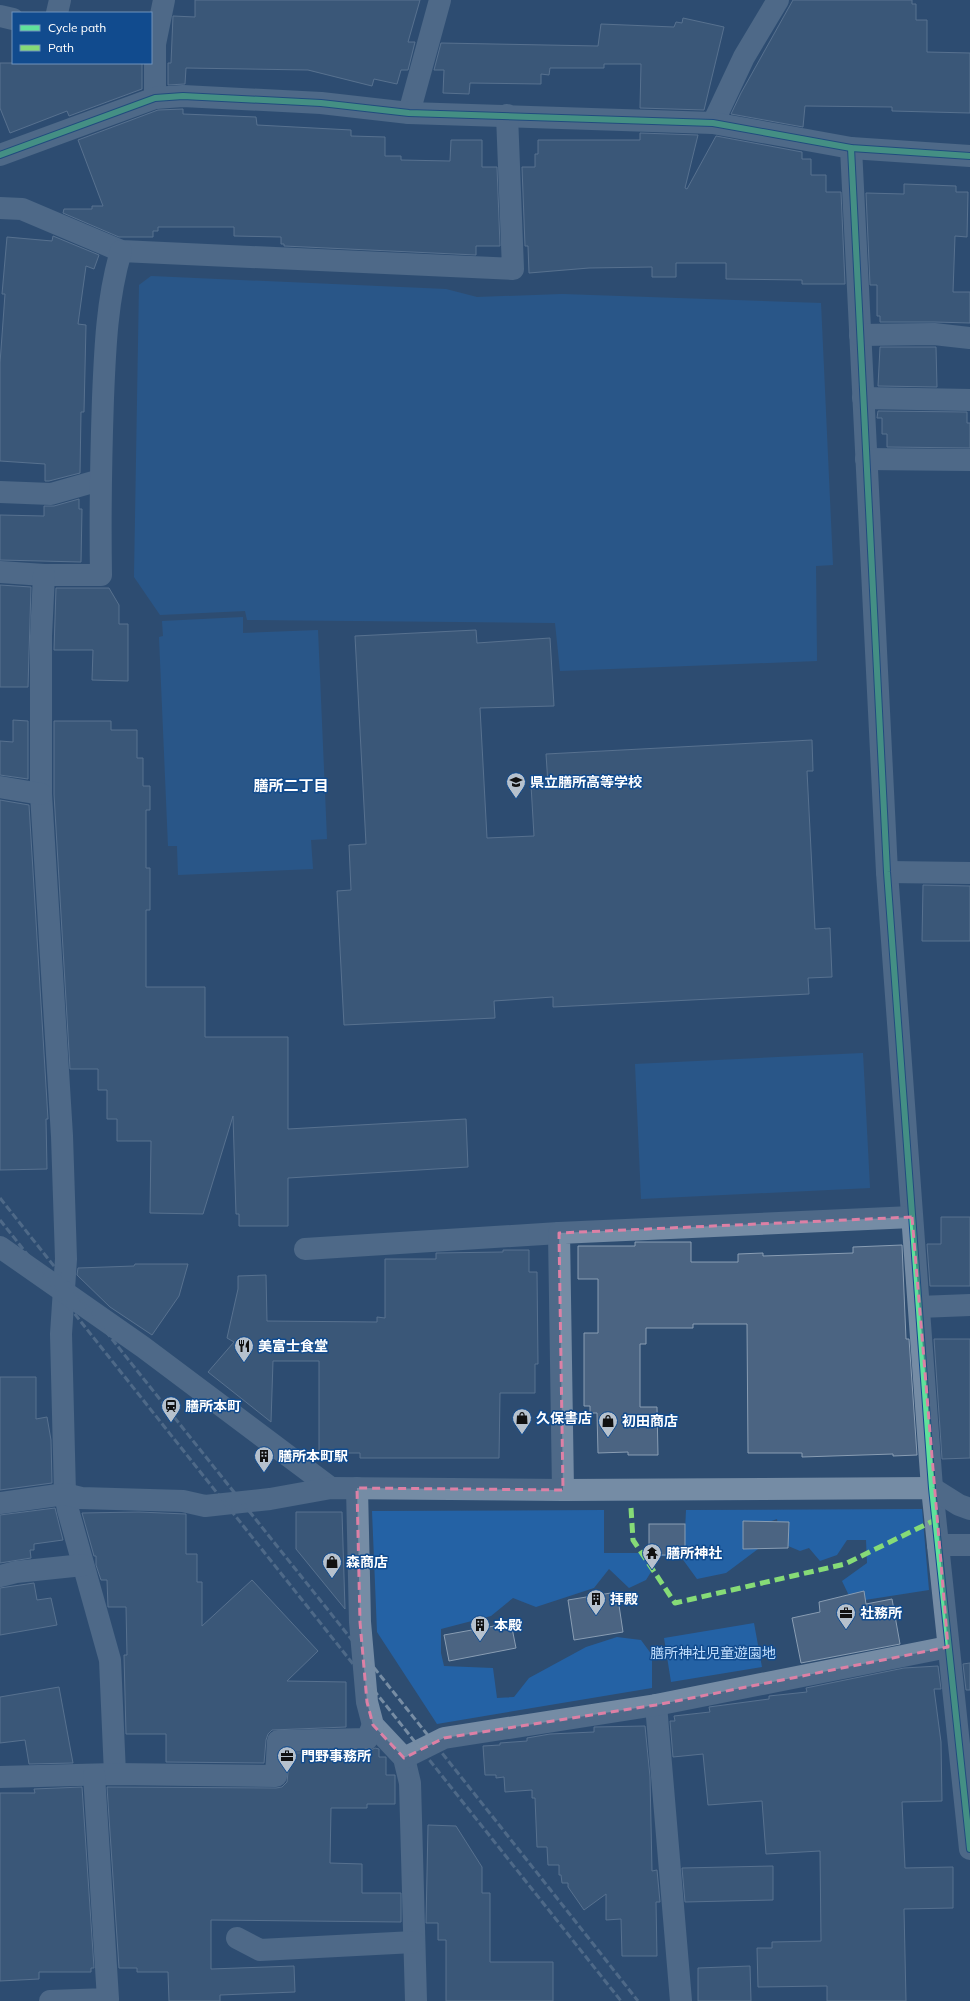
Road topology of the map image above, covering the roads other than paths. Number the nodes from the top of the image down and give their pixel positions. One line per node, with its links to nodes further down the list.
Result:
1 (60, 0): 5 (street)
2 (164, 0): 8 (street)
3 (440, 0): 10 (street)
4 (778, 0): 12 (street)
5 (57, 12)
6 (0, 16): 7 (street)
7 (12, 18)
8 (153, 44): 9 (street)
9 (155, 98): 10 (street); 14 (street)
10 (409, 113): 11 (street)
11 (507, 115): 12 (street); 17 (street)
12 (713, 123): 13 (street)
13 (851, 148): 15 (street); 18 (street)
14 (0, 155)
15 (970, 156)
16 (0, 208): 17 (street)
17 (121, 251): 24 (street)
18 (860, 335): 19 (street); 20 (street)
19 (970, 338)
20 (863, 398): 21 (street); 22 (street)
21 (970, 400)
22 (866, 459): 23 (street); 30 (street)
23 (970, 460)
24 (100, 480): 25 (street); 27 (street)
25 (0, 492)
26 (0, 572): 27 (street)
27 (44, 575): 29 (street)
28 (0, 787): 29 (street)
29 (41, 794): 36 (street)
30 (887, 872): 31 (street); 32 (street)
31 (970, 873)
32 (912, 1216): 33 (street); 38 (street)
33 (558, 1233): 35 (street); 42 (street)
34 (0, 1247): 36 (street)
35 (305, 1249)
36 (64, 1291): 39 (street); 43 (street)
37 (970, 1306): 38 (street)
38 (919, 1307): 41 (street)
39 (331, 1488): 40 (street); 43 (street)
40 (357, 1488): 42 (street); 52 (street)
41 (932, 1488): 42 (street); 45 (street); 46 (street)
42 (563, 1490)
43 (65, 1494): 44 (street); 48 (street)
44 (0, 1503)
45 (970, 1510)
46 (938, 1545): 47 (street); 50 (street)
47 (970, 1545)
48 (83, 1565): 49 (street); 54 (street)
49 (0, 1576)
50 (948, 1647): 51 (street); 56 (street)
51 (656, 1705): 53 (street); 61 (street)
52 (373, 1726): 53 (street); 54 (street)
53 (404, 1758): 58 (street)
54 (105, 1774): 55 (street); 59 (street)
55 (0, 1777)
56 (970, 1848)
57 (237, 1938): 58 (street)
58 (414, 1942): 60 (street)
59 (50, 2001)
60 (416, 2001)
61 (681, 2001)

